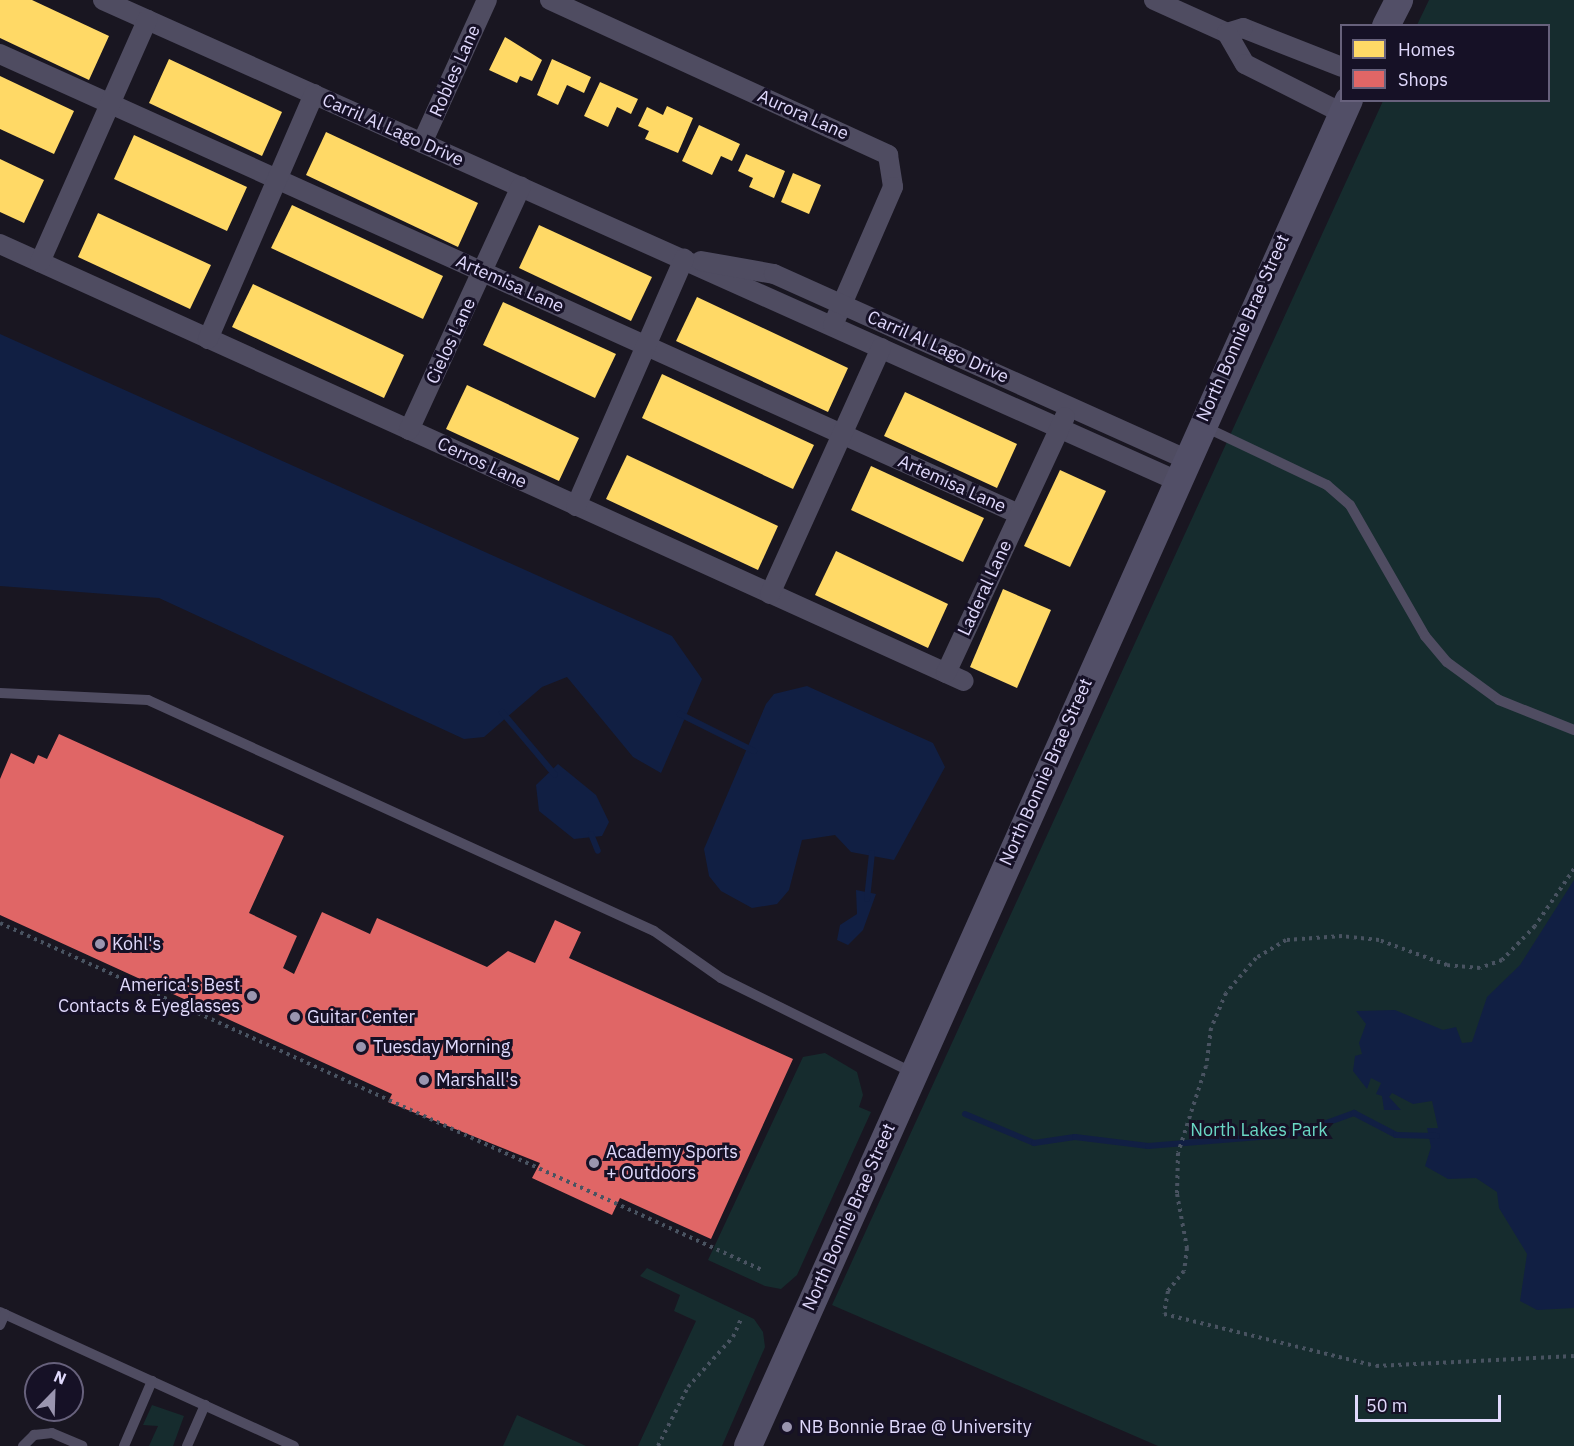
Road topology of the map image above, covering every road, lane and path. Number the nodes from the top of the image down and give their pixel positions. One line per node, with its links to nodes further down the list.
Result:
1 (103, 0): 6 (street, Carril Al Lago Drive)
2 (487, 0): 14 (street, Robles Lane)
3 (550, 0): 21 (street, Aurora Lane)
4 (1154, 0): 8 (street)
5 (1399, 0): 7 (main road)
6 (147, 20): 11 (street, Carril Al Lago Drive); 12 (street)
7 (1387, 24)
8 (1227, 33): 10 (street); 13 (street)
9 (0, 54): 12 (street, Artemisa Lane)
10 (1340, 67)
11 (314, 94): 14 (street, Carril Al Lago Drive); 15 (street)
12 (109, 103): 15 (street, Artemisa Lane); 19 (street)
13 (1346, 107): 27 (main road, North Bonnie Brae Street)
14 (422, 143): 16 (street, Carril Al Lago Drive)
15 (276, 178): 20 (street, Artemisa Lane); 23 (street)
16 (521, 187): 18 (street, Carril Al Lago Drive); 20 (street, Cielos Lane)
17 (0, 244): 19 (street, Cerros Lane)
18 (684, 259): 21 (street, Carril Al Lago Drive); 22 (street, Carril Al Lago Drive); 24 (street)
19 (40, 262): 23 (street, Cerros Lane)
20 (483, 272): 24 (street, Artemisa Lane); 29 (street, Cielos Lane)
21 (842, 303): 22 (street, Aurora Lane); 26 (street, Carril Al Lago Drive)
22 (832, 325): 25 (street, Carril Al Lago Drive)
23 (208, 339): 29 (street, Cerros Lane)
24 (644, 345): 30 (street, Artemisa Lane); 32 (street)
25 (881, 348): 28 (street, Carril Al Lago Drive); 30 (street)
26 (1070, 406): 28 (street, Laderal Lane); 31 (street, Carril Al Lago Drive)
27 (1200, 425): 31 (main road, North Bonnie Brae Street); 38 (lane)
28 (1060, 427): 31 (street, Carril Al Lago Drive); 33 (street, Laderal Lane)
29 (409, 430): 32 (street, Cerros Lane)
30 (842, 435): 33 (street, Artemisa Lane); 34 (street)
31 (1180, 470): 41 (main road, North Bonnie Brae Street)
32 (576, 506): 34 (street, Cerros Lane)
33 (1019, 514): 35 (street, Laderal Lane)
34 (770, 594): 35 (street, Cerros Lane)
35 (946, 673): 36 (street, Cerros Lane)
36 (964, 681)
37 (0, 693): 41 (lane)
38 (1574, 730)
39 (1574, 869): 46 (path)
40 (0, 923): 42 (path)
41 (913, 1073): 55 (main road, North Bonnie Brae Street)
42 (762, 1270)
43 (3, 1313): 45 (lane); 47 (lane)
44 (742, 1317): 54 (path)
45 (0, 1325)
46 (1574, 1356)
47 (152, 1381): 48 (lane); 51 (lane)
48 (205, 1405): 52 (lane); 53 (lane)
49 (23, 1446): 50 (lane)
50 (82, 1446)
51 (123, 1446)
52 (187, 1446)
53 (294, 1446)
54 (658, 1446)
55 (748, 1446)

